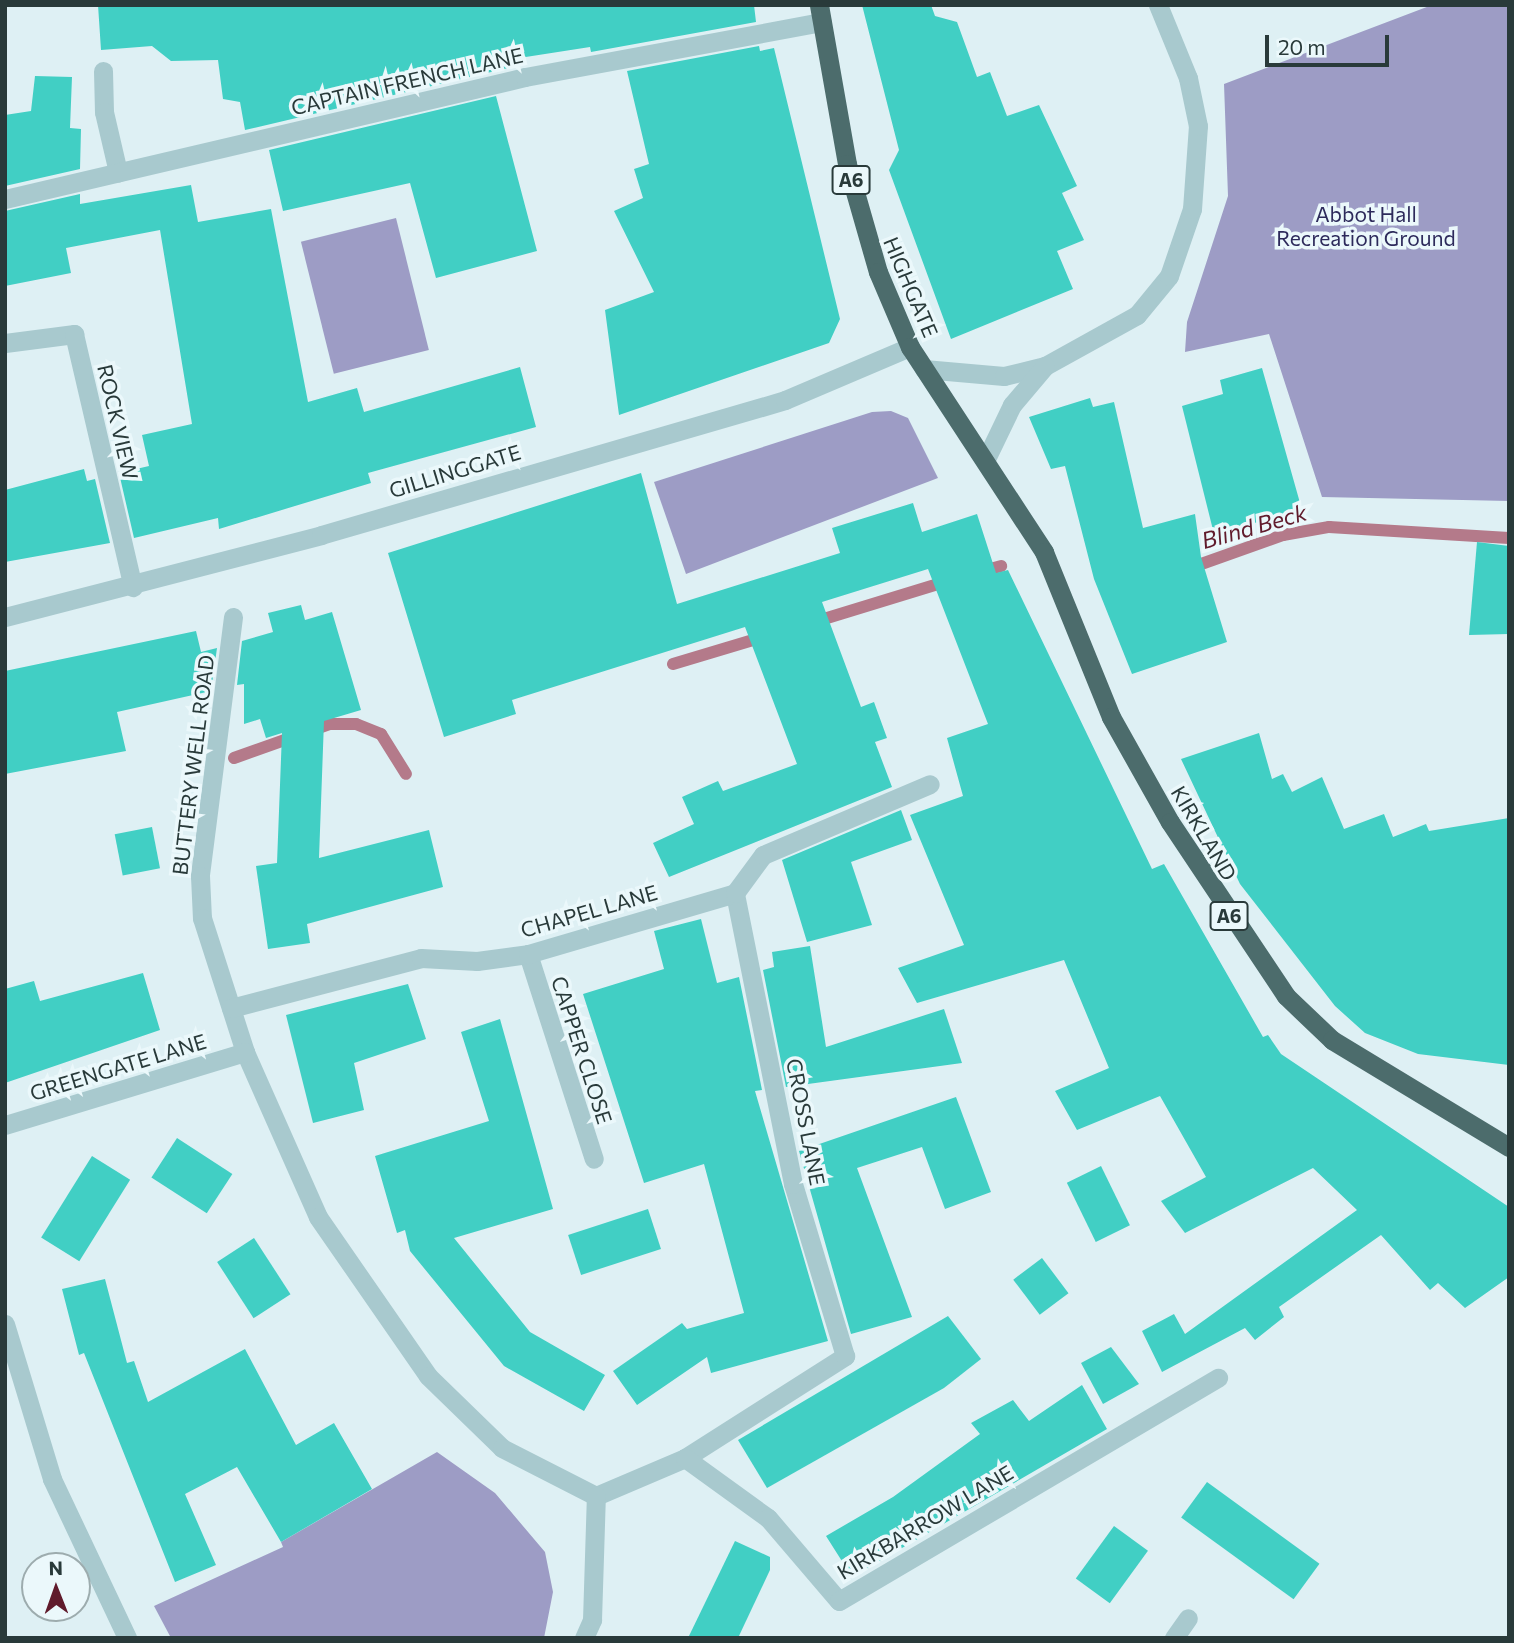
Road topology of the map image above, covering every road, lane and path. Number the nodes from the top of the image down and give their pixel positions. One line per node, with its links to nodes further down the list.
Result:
1 (1158, 5): 8 (street)
2 (820, 14): 4 (street, CAPTAIN FRENCH LANE); 7 (highway, HIGHGATE / A6)
3 (103, 71): 4 (street)
4 (118, 172): 5 (street, CAPTAIN FRENCH LANE)
5 (5, 199)
6 (5, 343): 11 (street, ROCK VIEW)
7 (910, 347): 9 (highway, HIGHGATE / A6); 11 (street, GILLINGGATE)
8 (1045, 366): 9 (street); 10 (street)
9 (924, 369): 10 (highway, HIGHGATE / A6)
10 (986, 459): 12 (highway, HIGHGATE / A6)
11 (133, 587): 13 (street, GILLINGGATE)
12 (1060, 589): 21 (highway, KIRKLAND / A6)
13 (5, 617)
14 (233, 617): 18 (street, BUTTERY WELL ROAD)
15 (930, 784): 16 (street)
16 (736, 892): 17 (street, CHAPEL LANE); 25 (street, CROSS LANE)
17 (528, 954): 18 (street, CHAPEL LANE); 22 (street, CAPPER CLOSE)
18 (232, 1008): 19 (street, BUTTERY WELL ROAD)
19 (245, 1052): 20 (street, GREENGATE LANE); 26 (street, BUTTERY WELL ROAD)
20 (5, 1125)
21 (1509, 1147)
22 (594, 1159)
23 (5, 1324): 28 (street)
24 (1218, 1378): 25 (street, KIRKBARROW LANE)
25 (685, 1458): 26 (street)
26 (596, 1496): 29 (street)
27 (1188, 1618): 30 (street)
28 (127, 1638)
29 (584, 1638)
30 (1174, 1638)

